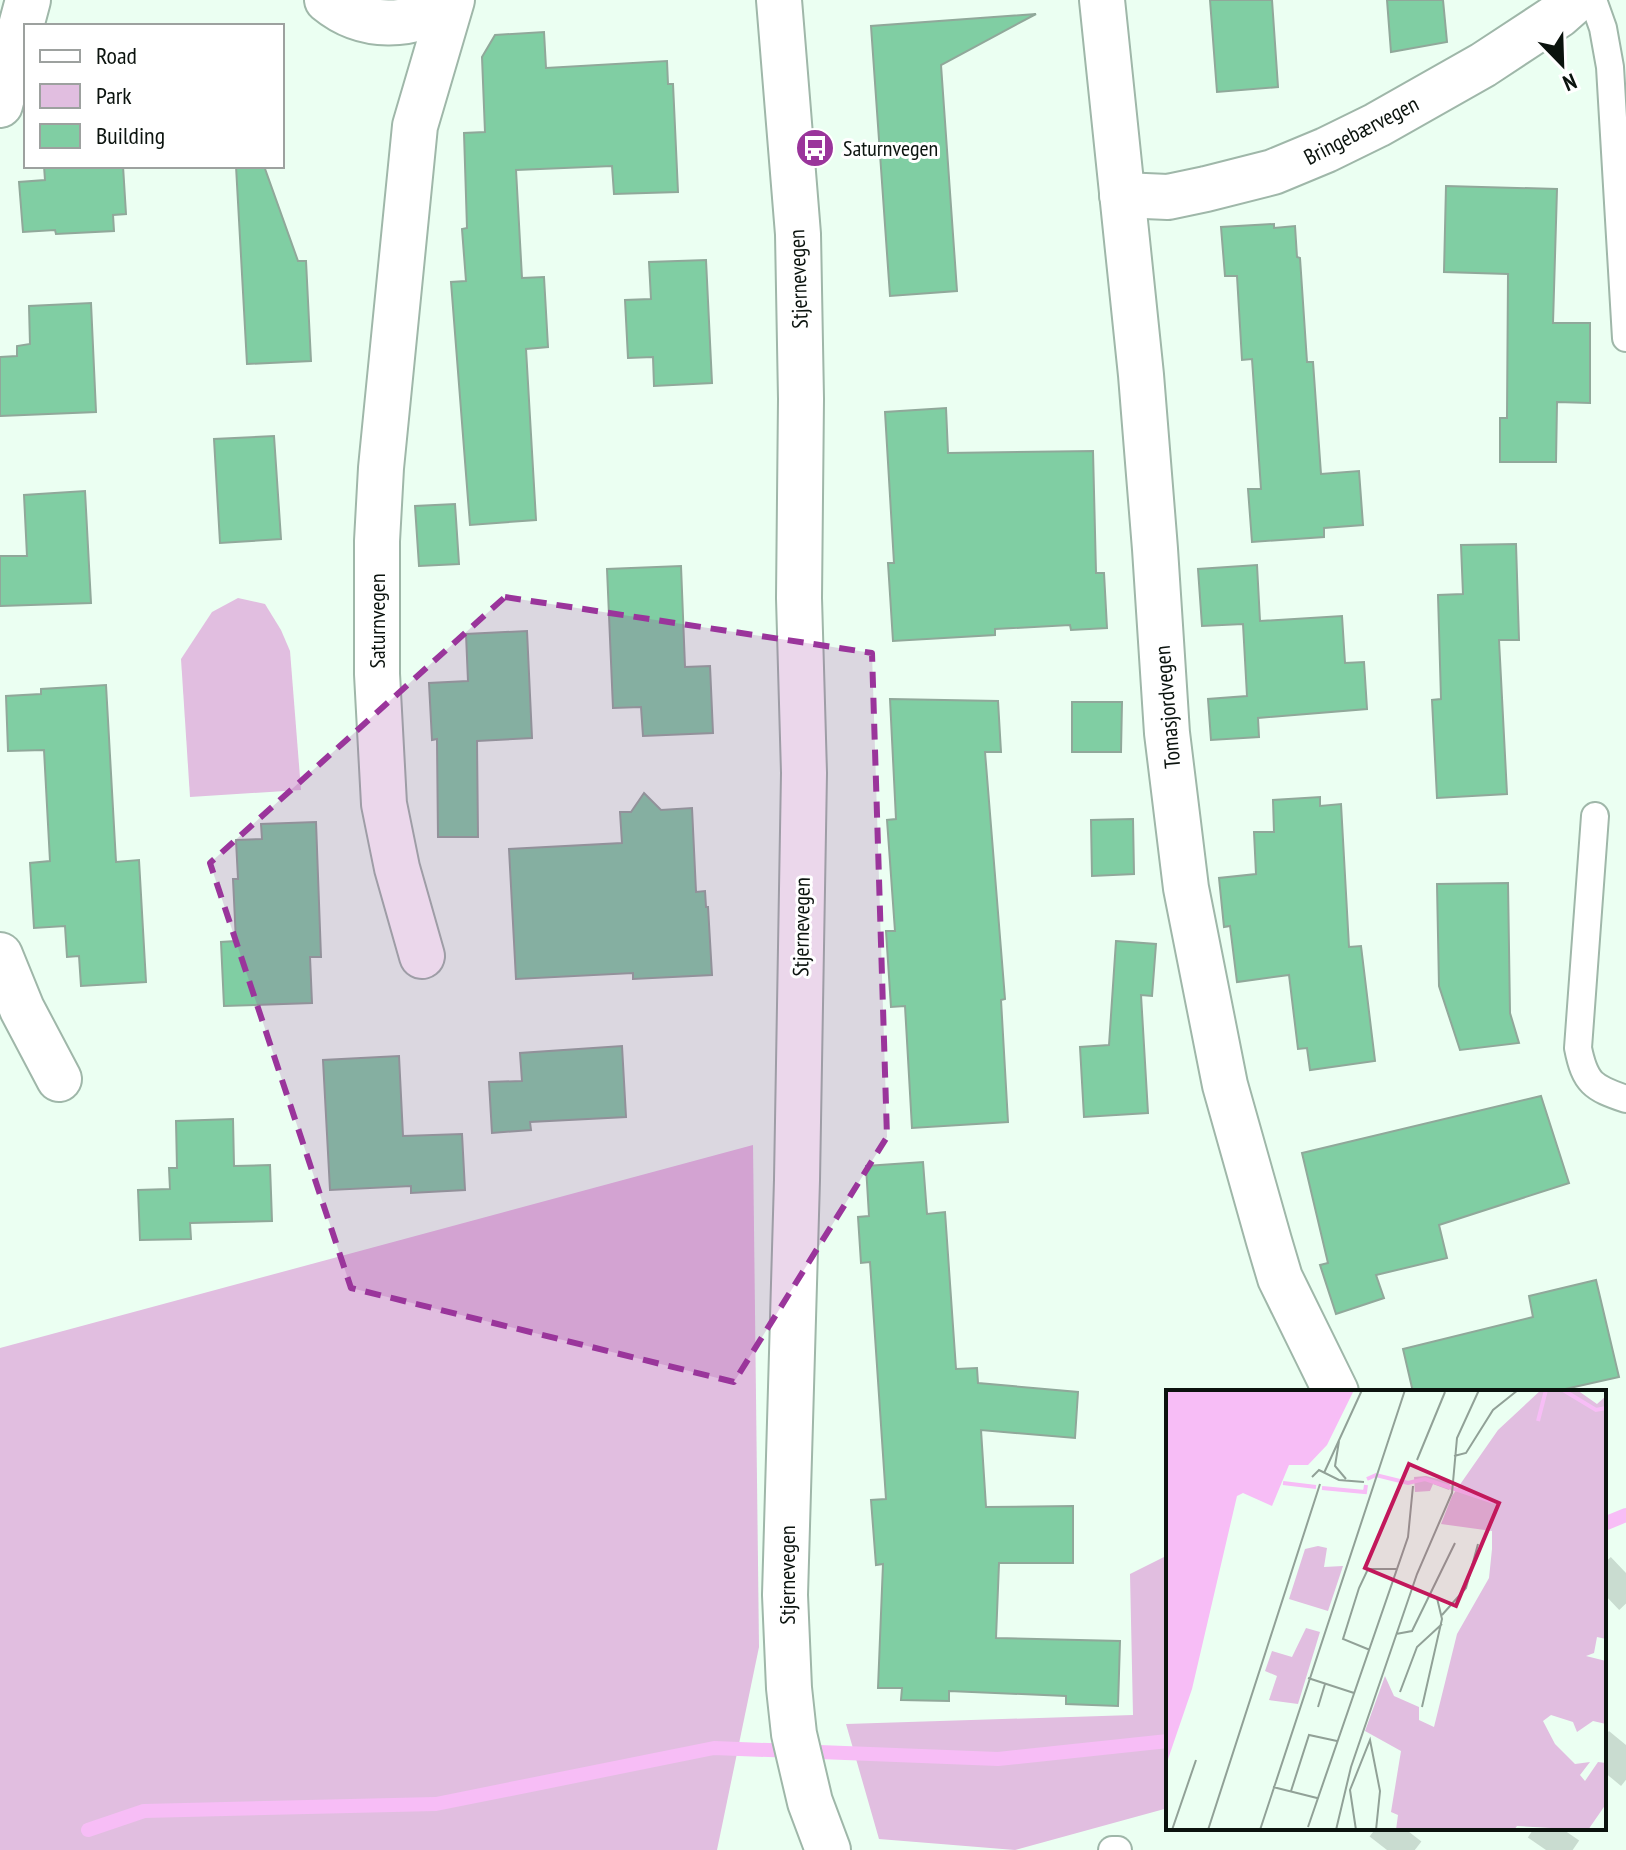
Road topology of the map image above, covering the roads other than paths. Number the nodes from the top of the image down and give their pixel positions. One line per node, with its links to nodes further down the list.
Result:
1 (28, 0): 8 (street)
2 (327, 0): 3 (street)
3 (450, 0): 13 (street, Saturnvegen)
4 (779, 0): 17 (street, Stjernevegen)
5 (1102, 0): 9 (street, Tomasjordvegen)
6 (1576, 0): 9 (street, Bringebærvegen)
7 (1593, 0): 10 (lane)
8 (0, 105)
9 (1122, 195): 16 (street, Tomasjordvegen)
10 (1626, 338)
11 (1595, 816): 15 (lane)
12 (0, 955): 14 (street)
13 (422, 956)
14 (59, 1079)
15 (1626, 1099)
16 (1335, 1390)
17 (828, 1850)

